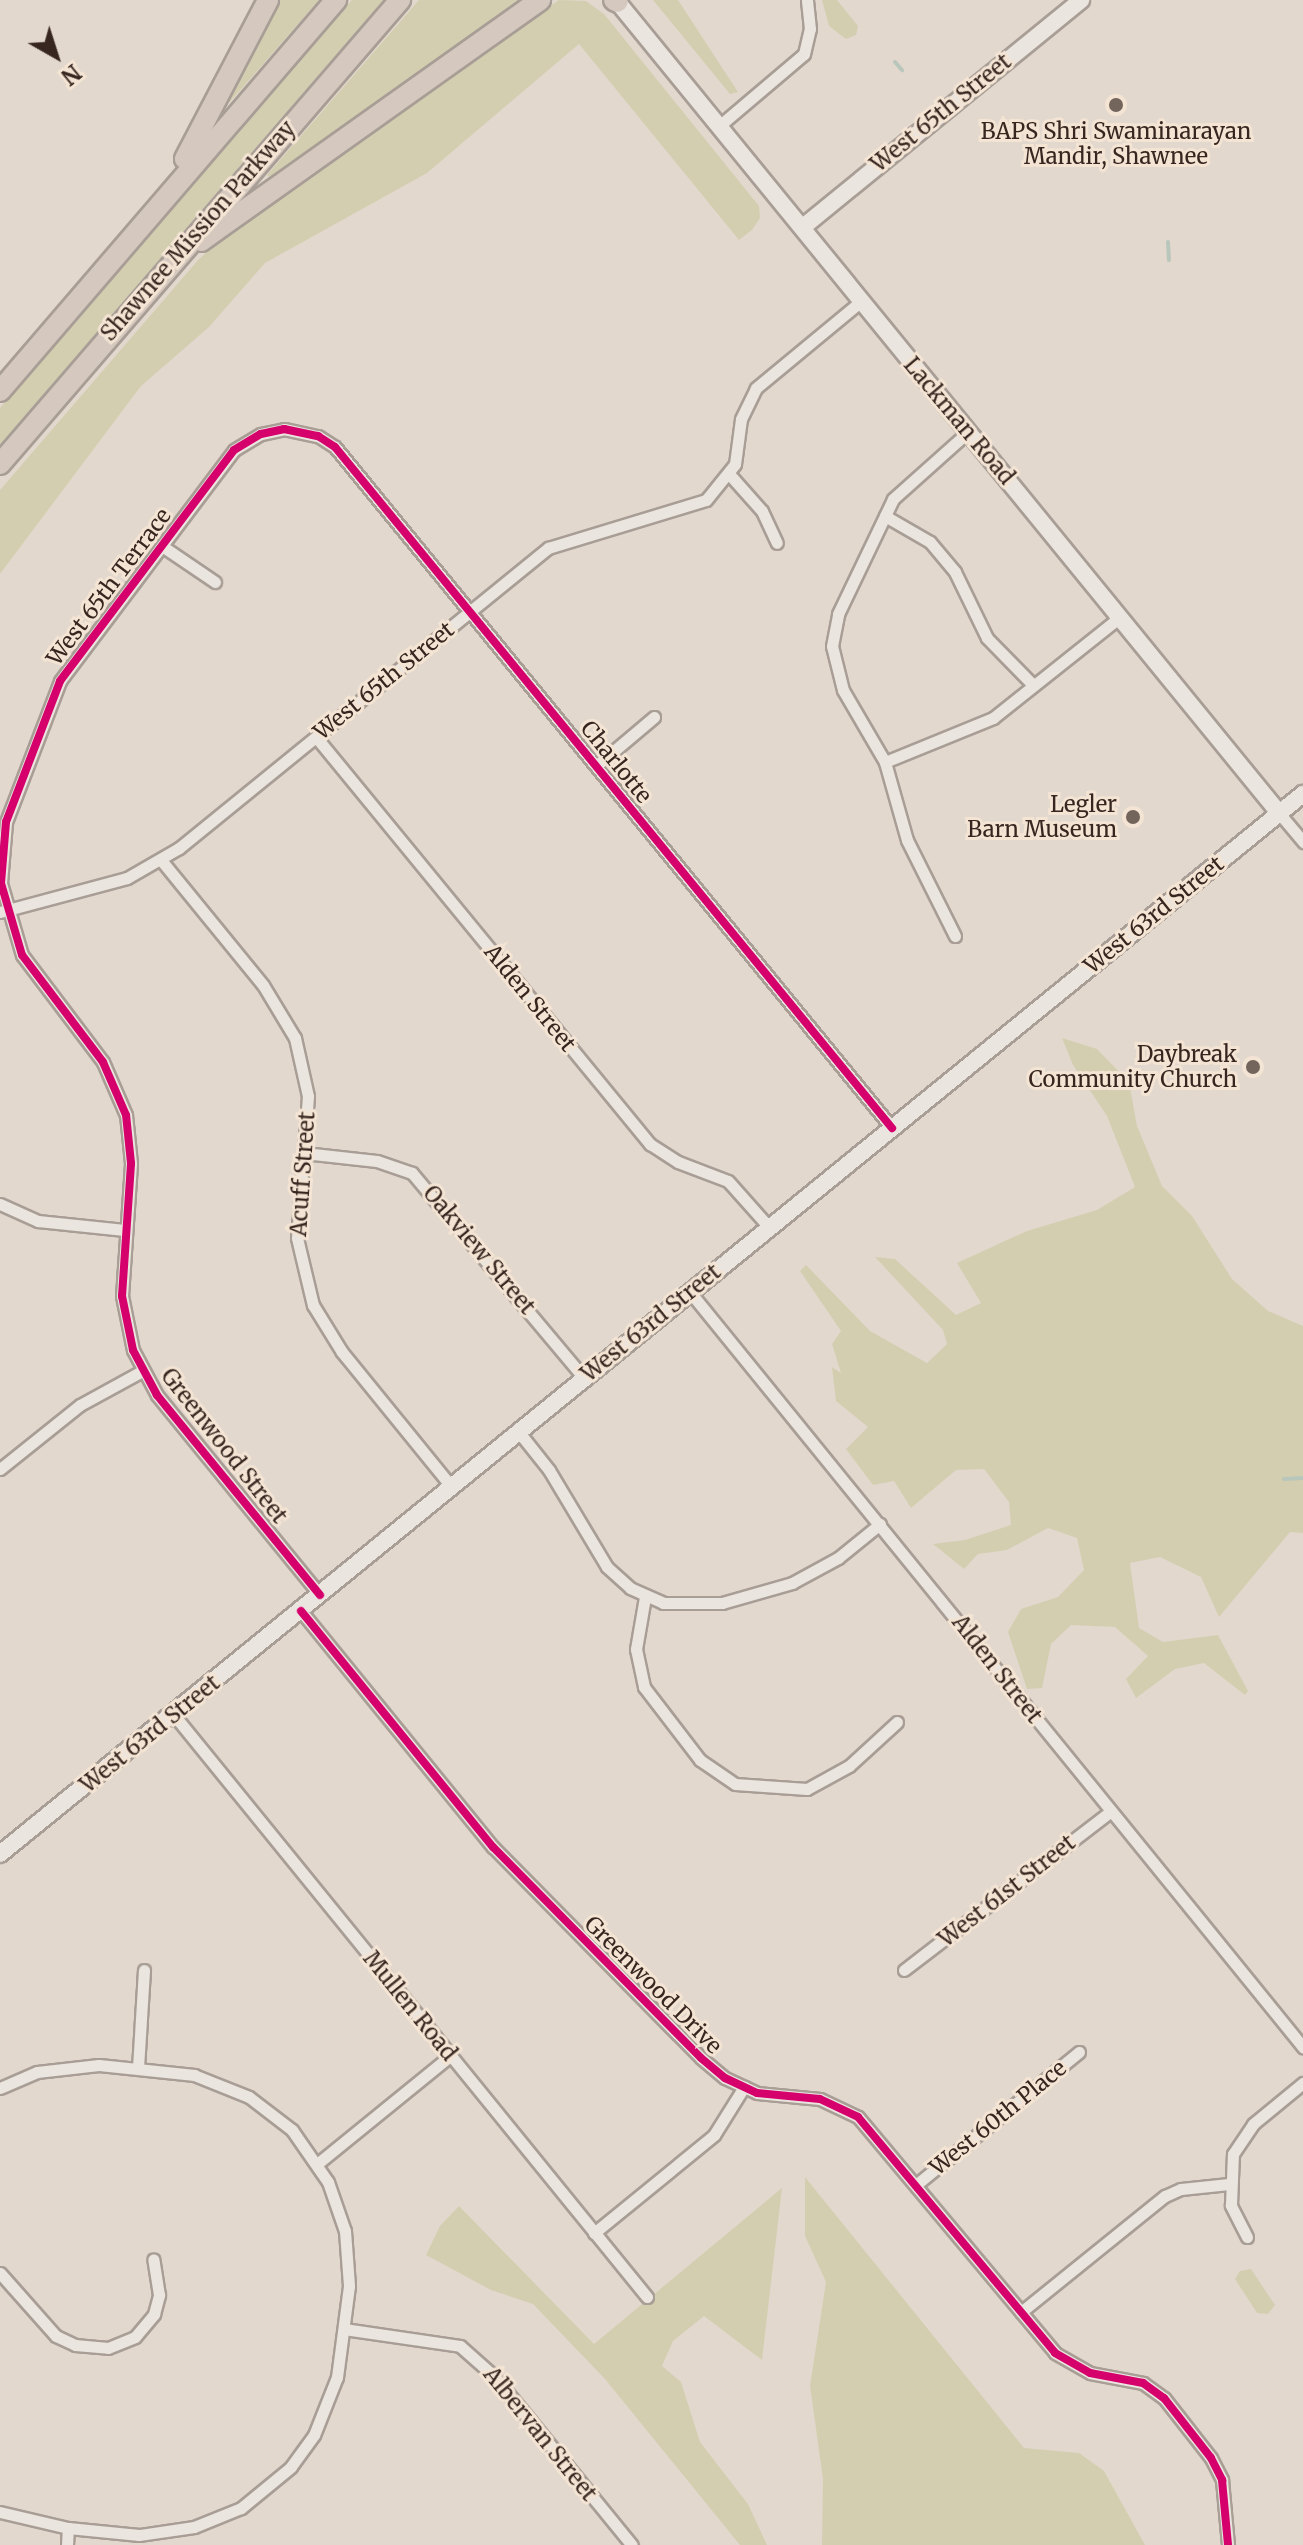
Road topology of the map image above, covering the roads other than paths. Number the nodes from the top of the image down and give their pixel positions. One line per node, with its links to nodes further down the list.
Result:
1 (268, 0): 11 (highway)
2 (336, 0): 11 (highway)
3 (400, 0): 13 (highway, Shawnee Mission Parkway)
4 (540, 0): 9 (highway)
5 (548, 0): 9 (highway)
6 (807, 0): 10 (street)
7 (1081, 0): 12 (street, West 65th Street)
8 (616, 1): 10 (street, Lackman Road)
9 (508, 23): 13 (highway)
10 (719, 126): 12 (street, Lackman Road)
11 (166, 194): 15 (highway)
12 (803, 227): 14 (street, Lackman Road)
13 (166, 268): 18 (highway, Shawnee Mission Parkway)
14 (860, 302): 17 (street, Lackman Road); 19 (street)
15 (0, 391)
16 (302, 430): 22 (street, West 65th Terrace); 24 (street, Charlotte)
17 (968, 432): 20 (street); 25 (street, Lackman Road)
18 (0, 464)
19 (730, 475): 21 (street); 24 (street, West 65th Street)
20 (885, 516): 26 (street); 29 (street)
21 (777, 543)
22 (162, 546): 23 (street); 35 (street, West 65th Terrace)
23 (215, 582)
24 (469, 611): 28 (street, West 65th Street); 30 (street, Charlotte)
25 (1120, 617): 26 (street); 32 (street, Lackman Road)
26 (1033, 685): 29 (street)
27 (654, 717): 30 (street, Charlotte)
28 (316, 737): 34 (street, West 65th Street); 40 (street, Alden Street)
29 (885, 762): 36 (street)
30 (596, 766): 37 (street, Charlotte)
31 (1303, 794): 32 (street, West 63rd Street)
32 (1279, 813): 33 (street, Lackman Road); 37 (street, West 63rd Street)
33 (1303, 842)
34 (161, 860): 35 (street, West 65th Street); 38 (street, Acuff Street)
35 (4, 911): 41 (street, Greenwood Street)
36 (955, 936)
37 (892, 1128): 40 (street, West 63rd Street)
38 (304, 1153): 44 (street, Oakview Street); 47 (street, Acuff Street)
39 (0, 1204): 41 (street)
40 (769, 1227): 42 (street, West 63rd Street)
41 (125, 1230): 43 (street, Greenwood Street)
42 (690, 1292): 44 (street, West 63rd Street); 48 (street, Alden Street)
43 (142, 1371): 46 (street); 49 (street, Greenwood Street)
44 (584, 1378): 45 (street, West 63rd Street)
45 (518, 1431): 47 (street, West 63rd Street); 50 (street)
46 (0, 1469)
47 (451, 1486): 49 (street, West 63rd Street)
48 (880, 1524): 50 (street); 54 (street, Alden Street)
49 (320, 1595): 51 (street, West 63rd Street)
50 (645, 1597): 53 (street)
51 (301, 1611): 52 (street, West 63rd Street); 63 (street, Greenwood Drive)
52 (174, 1715): 55 (street, West 63rd Street); 60 (street, Mullen Road)
53 (897, 1722)
54 (1110, 1812): 57 (street, West 61st Street); 58 (street, Alden Street)
55 (0, 1854)
56 (144, 1970): 61 (street)
57 (904, 1970)
58 (1303, 2047)
59 (1079, 2052): 66 (street, West 60th Place)
60 (450, 2056): 65 (street); 68 (street, Mullen Road)
61 (138, 2068): 64 (street); 65 (street)
62 (1303, 2083): 67 (street)
63 (744, 2087): 66 (street, Greenwood Drive); 68 (street)
64 (0, 2088)
65 (317, 2164): 74 (street)
66 (917, 2184): 73 (street, Greenwood Drive)
67 (1229, 2184): 69 (street); 73 (street)
68 (594, 2233): 72 (street, Mullen Road)
69 (1247, 2237)
70 (153, 2259): 71 (street)
71 (0, 2273)
72 (647, 2297)
73 (1021, 2312): 79 (street, Greenwood Drive)
74 (344, 2329): 76 (street); 78 (street, Albervan Street)
75 (0, 2512): 76 (street)
76 (68, 2528): 77 (street)
77 (67, 2545)
78 (632, 2545)
79 (1228, 2545)

